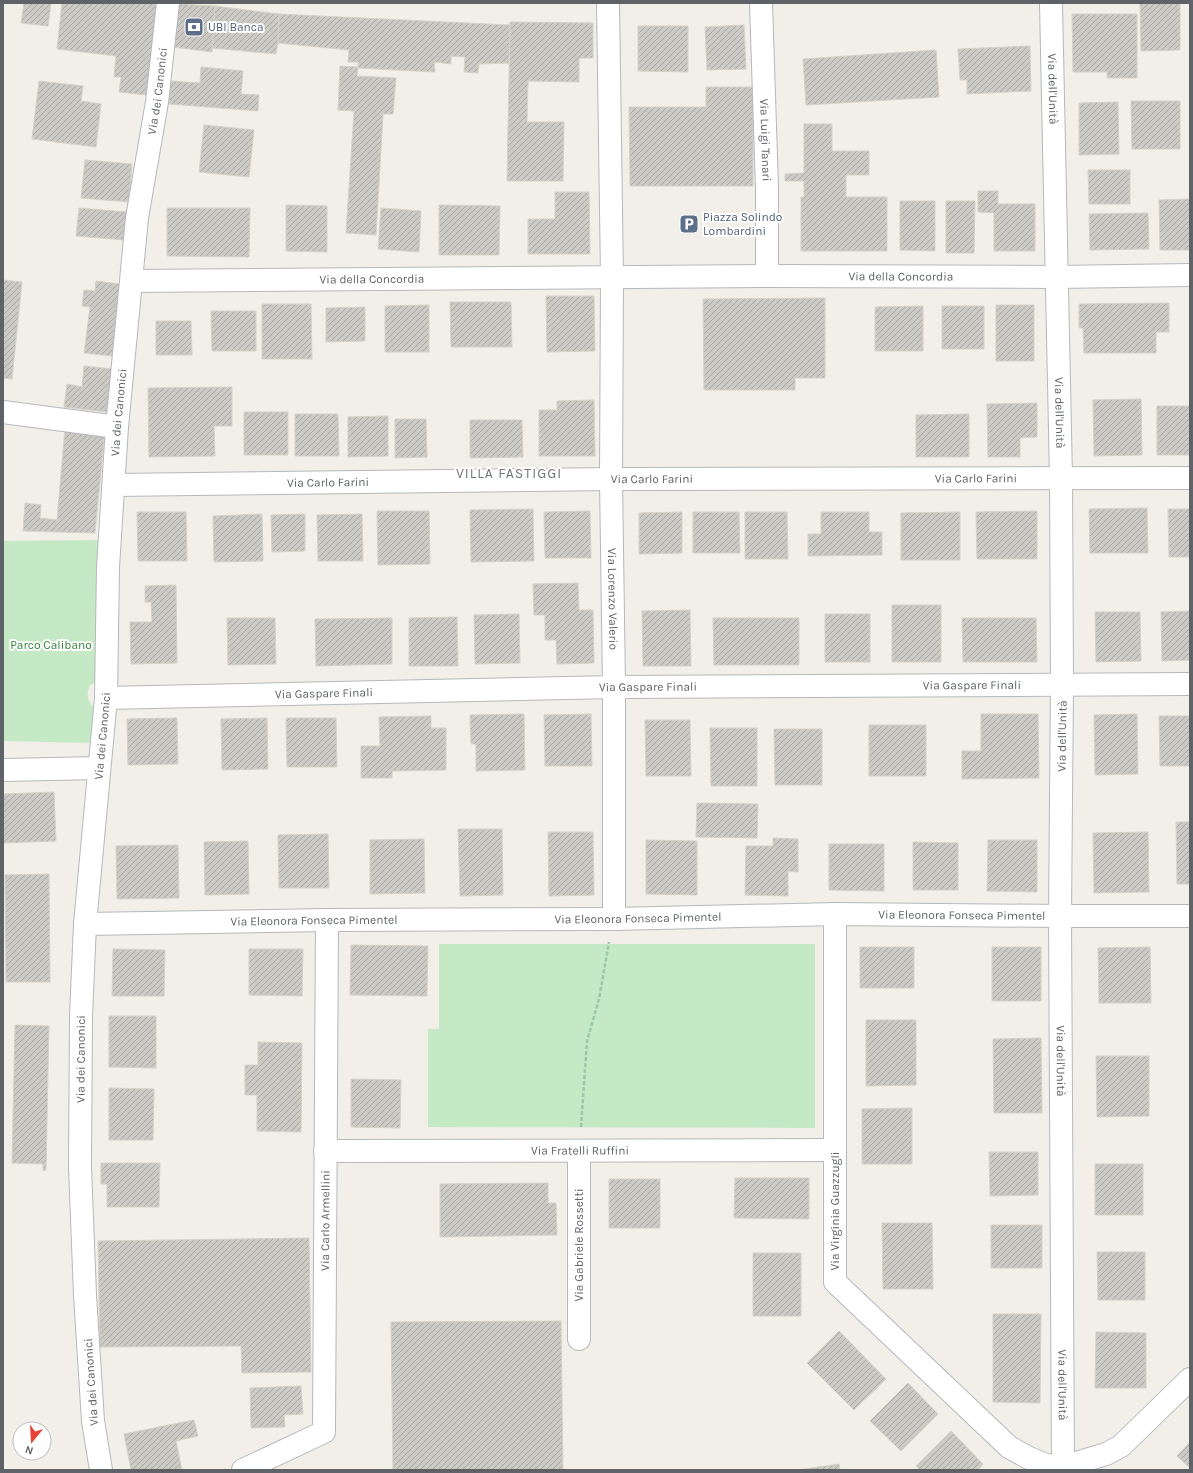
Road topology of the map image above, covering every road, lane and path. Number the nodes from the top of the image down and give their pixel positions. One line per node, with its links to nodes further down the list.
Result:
1 (168, 3): 9 (street, Via dei Canonici)
2 (608, 3): 8 (street)
3 (761, 3): 6 (street, Via Luigi Tanari)
4 (1050, 3): 7 (street, Via dell'Unità)
5 (1190, 275): 7 (street, Via della Concordia)
6 (767, 276): 7 (street, Via della Concordia); 8 (street, Via della Concordia)
7 (1057, 277): 12 (street, Via dell'Unità)
8 (612, 278): 9 (street, Via della Concordia); 14 (street, Via Lorenzo Valerio)
9 (132, 281): 11 (street, Via dei Canonici)
10 (3, 412): 11 (street)
11 (117, 426): 15 (street, Via dei Canonici)
12 (1061, 478): 13 (street, Via Carlo Farini); 14 (street, Via Carlo Farini); 16 (street, Via dell'Unità)
13 (1190, 478)
14 (611, 479): 15 (street, Via Carlo Farini); 18 (street, Via Lorenzo Valerio)
15 (114, 484): 19 (street, Via dei Canonici)
16 (1062, 684): 17 (street, Via Gaspare Finali); 18 (street, Via Gaspare Finali); 23 (street, Via dell'Unità)
17 (1190, 684)
18 (614, 687): 19 (street, Via Gaspare Finali); 25 (street, Via Lorenzo Valerio)
19 (106, 698): 20 (street, Via dei Canonici)
20 (99, 768): 21 (street); 27 (street, Via dei Canonici)
21 (3, 770)
22 (835, 914): 23 (street, Via Eleonora Fonseca Pimentel); 25 (street, Via Eleonora Fonseca Pimentel); 28 (street, Via Virginia Guazzugli)
23 (1060, 916): 24 (street, Via Eleonora Fonseca Pimentel); 33 (street, Via dell'Unità)
24 (1190, 916)
25 (614, 919): 26 (street, Via Eleonora Fonseca Pimentel); 30 (path)
26 (327, 920): 27 (street, Via Eleonora Fonseca Pimentel); 29 (street, Via Carlo Armellini)
27 (85, 924): 34 (street, Via dei Canonici)
28 (835, 1150): 30 (street, Via Fratelli Ruffini); 33 (street, Via Virginia Guazzugli)
29 (325, 1151): 30 (street, Via Fratelli Ruffini); 35 (street, Via Carlo Armellini)
30 (579, 1151): 31 (street, Via Gabriele Rossetti)
31 (579, 1339)
32 (1190, 1379): 33 (street)
33 (1063, 1469)
34 (101, 1470)
35 (243, 1470)

